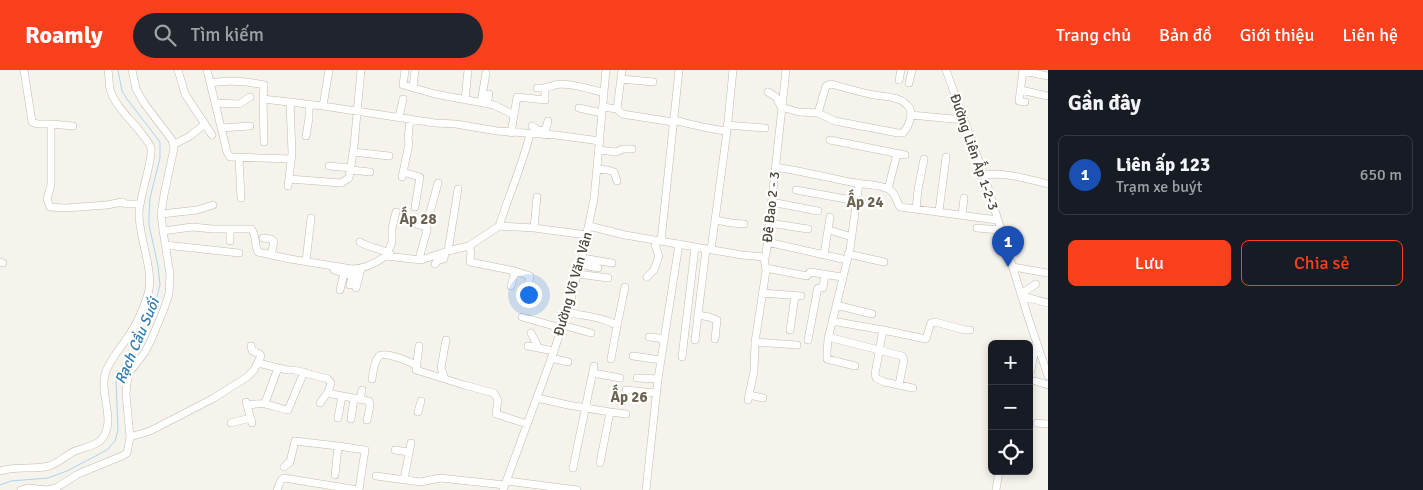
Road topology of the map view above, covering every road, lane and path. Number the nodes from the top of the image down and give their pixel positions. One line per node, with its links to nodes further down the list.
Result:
1 (24, 70): 59 (street)
2 (108, 70): 104 (street)
3 (132, 70): 75 (street)
4 (178, 70): 60 (street)
5 (207, 70): 26 (street)
6 (329, 70): 45 (street)
7 (361, 70): 50 (street)
8 (405, 70): 28 (street)
9 (415, 70): 28 (street)
10 (468, 70): 39 (street)
11 (606, 70): 33 (street, Đường Võ Văn Vân)
12 (622, 70): 23 (street)
13 (679, 70): 58 (street)
14 (723, 70): 15 (street)
15 (733, 70): 65 (street)
16 (786, 70): 46 (street, Đê Bao 2 - 3)
17 (901, 70): 24 (street)
18 (912, 70): 27 (street)
19 (946, 70): 56 (street, Đường Liên Ấp 1-2-3)
20 (1023, 71): 22 (street); 31 (street)
21 (486, 73): 43 (street)
22 (1048, 76)
23 (622, 79): 25 (street); 48 (street)
24 (899, 80)
25 (653, 82)
26 (210, 83): 37 (street); 42 (street)
27 (909, 83)
28 (413, 88): 39 (street)
29 (537, 88): 30 (street)
30 (545, 88): 33 (street); 52 (street)
31 (1021, 90): 35 (street); 41 (street)
32 (768, 92): 46 (street)
33 (604, 93): 49 (street, Đường Võ Văn Vân)
34 (489, 94): 43 (street)
35 (1048, 96)
36 (250, 97): 42 (street)
37 (262, 99): 40 (street); 74 (street)
38 (403, 99): 54 (street)
39 (465, 100): 43 (street)
40 (290, 102): 44 (street); 84 (street)
41 (1025, 102)
42 (216, 103): 64 (street)
43 (484, 103): 52 (street)
44 (309, 105): 45 (street); 71 (street)
45 (323, 106): 50 (street)
46 (782, 107): 51 (street); 87 (street, Đê Bao 2 - 3)
47 (579, 108): 49 (street)
48 (617, 109): 49 (street); 58 (street)
49 (603, 110): 73 (street, Đường Võ Văn Vân)
50 (358, 111): 54 (street); 78 (street)
51 (818, 114): 53 (street); 53 (street)
52 (514, 115): 67 (street)
53 (911, 115): 56 (street)
54 (399, 118): 55 (street)
55 (410, 119): 67 (street); 106 (street)
56 (964, 120): 91 (street, Đường Liên Ấp 1-2-3)
57 (548, 121): 68 (street)
58 (673, 121): 65 (street); 134 (street)
59 (51, 124): 61 (street); 104 (street)
60 (205, 124): 70 (street); 75 (street)
61 (73, 126)
62 (250, 126): 64 (street)
63 (532, 126): 68 (street)
64 (221, 128): 83 (street)
65 (727, 128): 66 (street); 115 (street)
66 (765, 128)
67 (511, 133): 69 (street)
68 (544, 133): 69 (street); 73 (street)
69 (530, 134): 120 (street)
70 (212, 135)
71 (306, 136)
72 (830, 140): 79 (street)
73 (600, 141): 77 (street, Đường Võ Văn Vân)
74 (264, 142)
75 (173, 145): 111 (street)
76 (632, 149): 77 (street)
77 (599, 150): 89 (street, Đường Võ Văn Vân)
78 (353, 152): 81 (street); 88 (street)
79 (897, 154): 80 (street); 97 (street)
80 (905, 155)
81 (389, 156)
82 (946, 157): 109 (street)
83 (239, 158): 84 (street); 100 (street)
84 (290, 159): 88 (street)
85 (924, 159): 107 (street)
86 (330, 166): 88 (street)
87 (775, 167): 94 (street); 103 (street, Đê Bao 2 - 3)
88 (351, 169): 90 (street)
89 (597, 169): 92 (street); 121 (street, Đường Võ Văn Vân)
90 (370, 172)
91 (984, 174): 95 (street); 116 (street, Đường Liên Ấp 1-2-3)
92 (617, 181)
93 (438, 183): 122 (street)
94 (859, 183): 97 (street); 102 (street)
95 (1048, 184)
96 (458, 189): 142 (street)
97 (888, 189): 107 (street)
98 (796, 190): 102 (street)
99 (537, 197): 123 (street)
100 (241, 198)
101 (964, 198): 112 (street)
102 (857, 201): 131 (street)
103 (771, 202): 108 (street); 118 (street, Đê Bao 2 - 3)
104 (140, 204): 256 (street)
105 (213, 205): 111 (street)
106 (415, 207)
107 (916, 209): 109 (street)
108 (818, 210)
109 (939, 211): 112 (street)
110 (396, 212): 144 (street)
111 (162, 214): 129 (street)
112 (962, 215): 116 (street)
113 (830, 217): 127 (street)
114 (311, 218): 150 (street)
115 (716, 220): 119 (street); 141 (street)
116 (997, 220): 128 (street, Đường Liên Ấp 1-2-3)
117 (409, 222): 122 (street)
118 (769, 222): 125 (street); 136 (street, Đê Bao 2 - 3)
119 (744, 224)
120 (499, 226): 123 (street); 139 (street)
121 (590, 226): 130 (street, Đường Võ Văn Vân); 134 (street, Đê Bao 2 - 3)
122 (426, 227): 149 (street)
123 (534, 228): 130 (street)
124 (977, 228): 128 (street)
125 (808, 229)
126 (230, 230): 129 (street); 133 (street); 145 (street)
127 (829, 230): 131 (street); 146 (street)
128 (1000, 230): 155 (street, Đường Liên Ấp 1-2-3)
129 (162, 231): 138 (street)
130 (587, 235): 151 (street, Đường Võ Văn Vân)
131 (852, 237): 148 (street)
132 (263, 238): 145 (street)
133 (230, 240)
134 (659, 240): 137 (street, Đê Bao 2 - 3); 165 (street)
135 (360, 242): 144 (street)
136 (767, 242): 146 (street); 147 (street, Đê Bao 2 - 3)
137 (679, 244): 140 (street, Đê Bao 2 - 3); 195 (street)
138 (164, 245): 143 (street); 248 (street)
139 (470, 246): 142 (street); 160 (street)
140 (695, 247): 141 (street, Đê Bao 2 - 3); 207 (street)
141 (709, 249): 147 (street, Đê Bao 2 - 3); 179 (street)
142 (446, 251): 149 (street); 154 (street)
143 (239, 252)
144 (390, 254): 149 (street); 159 (street)
145 (271, 255): 150 (street)
146 (824, 255): 148 (street)
147 (764, 257): 157 (street)
148 (848, 257): 152 (street); 166 (street)
149 (419, 259)
150 (306, 261): 159 (street)
151 (581, 261): 153 (street); 156 (street); 163 (street, Đường Võ Văn Vân)
152 (884, 262)
153 (612, 263)
154 (435, 264)
155 (1012, 267): 162 (street); 174 (street, Đường Liên Ấp 1-2-3)
156 (598, 268)
157 (766, 268): 164 (street); 172 (street)
158 (334, 270): 161 (street)
159 (356, 271): 159 (street); 161 (street)
160 (515, 271): 169 (street); 173 (street)
161 (344, 273): 171 (street)
162 (1047, 273)
163 (578, 274): 167 (street); 177 (street, Đường Võ Văn Vân)
164 (824, 274): 166 (street); 194 (street)
165 (647, 277)
166 (842, 277): 176 (street)
167 (608, 278)
168 (1036, 284): 174 (street)
169 (511, 286)
170 (625, 287): 182 (street)
171 (340, 290)
172 (762, 293): 184 (street); 196 (street)
173 (526, 295)
174 (1022, 295): 175 (street); 197 (street, Đường Liên Ấp 1-2-3)
175 (1048, 302)
176 (836, 305): 178 (street); 181 (street)
177 (567, 312): 182 (street); 183 (street, Đường Võ Văn Vân)
178 (872, 314)
179 (698, 316): 191 (street); 193 (street)
180 (522, 317): 183 (street)
181 (832, 321): 185 (street); 190 (street)
182 (617, 326): 208 (street)
183 (562, 327): 188 (street); 204 (street, Đường Võ Văn Vân)
184 (790, 330)
185 (883, 330): 186 (street); 203 (street)
186 (970, 330)
187 (531, 333): 202 (street)
188 (591, 333)
189 (648, 337): 195 (street)
190 (828, 338): 203 (street); 213 (street)
191 (715, 339)
192 (446, 340): 217 (street)
193 (695, 340)
194 (808, 340)
195 (664, 341): 209 (street)
196 (755, 342): 201 (street); 233 (street)
197 (1037, 344): 206 (street); 216 (street, Đường Liên Ấp 1-2-3)
198 (251, 346): 211 (street)
199 (419, 346): 212 (street)
200 (528, 346): 202 (street)
201 (797, 346)
202 (538, 347): 204 (street)
203 (880, 350): 223 (street); 223 (street)
204 (552, 355): 210 (street); 232 (street, Đường Võ Văn Vân)
205 (633, 356): 209 (street)
206 (1033, 356)
207 (682, 358)
208 (611, 359)
209 (661, 360): 220 (street)
210 (568, 362)
211 (258, 363): 214 (street); 248 (street)
212 (412, 365): 217 (street); 221 (street)
213 (855, 366)
214 (278, 368): 215 (street); 235 (street)
215 (304, 372): 228 (street); 235 (street)
216 (1048, 376)
217 (445, 378): 246 (street)
218 (620, 378): 237 (street)
219 (637, 378): 220 (street)
220 (658, 379): 229 (street)
221 (372, 380)
222 (1035, 381): 224 (street)
223 (899, 385): 225 (street)
224 (1048, 385)
225 (912, 388)
226 (362, 390): 231 (street)
227 (626, 390): 229 (street)
228 (328, 392): 230 (street); 236 (street)
229 (656, 393): 270 (street)
230 (342, 396): 231 (street); 241 (street)
231 (357, 398): 242 (street); 243 (street)
232 (537, 398): 237 (street); 246 (street, Đường Võ Văn Vân)
233 (763, 398)
234 (421, 401): 238 (street)
235 (265, 403): 244 (street)
236 (320, 403)
237 (586, 408): 239 (street); 255 (street)
238 (418, 412)
239 (610, 412): 240 (street); 253 (street)
240 (626, 414)
241 (338, 418)
242 (351, 419)
243 (367, 420)
244 (232, 423)
245 (1037, 423): 247 (street)
246 (527, 424): 262 (street, Đường Võ Văn Vân)
247 (1048, 424)
248 (130, 438): 265 (street)
249 (411, 443): 252 (street)
250 (338, 446): 254 (street); 257 (street); 267 (street)
251 (395, 450): 252 (street)
252 (410, 452): 260 (street)
253 (600, 463)
254 (284, 467)
255 (573, 468)
256 (0, 471)
257 (335, 475)
258 (998, 475): 271 (street)
259 (376, 476): 260 (street)
260 (405, 480): 261 (street)
261 (427, 480): 262 (street); 268 (street)
262 (505, 485): 269 (street)
263 (324, 488): 266 (street); 267 (street)
264 (21, 490): 265 (street)
265 (47, 490)
266 (277, 490)
267 (359, 490)
268 (424, 490)
269 (577, 490)
270 (646, 490)
271 (996, 490)

